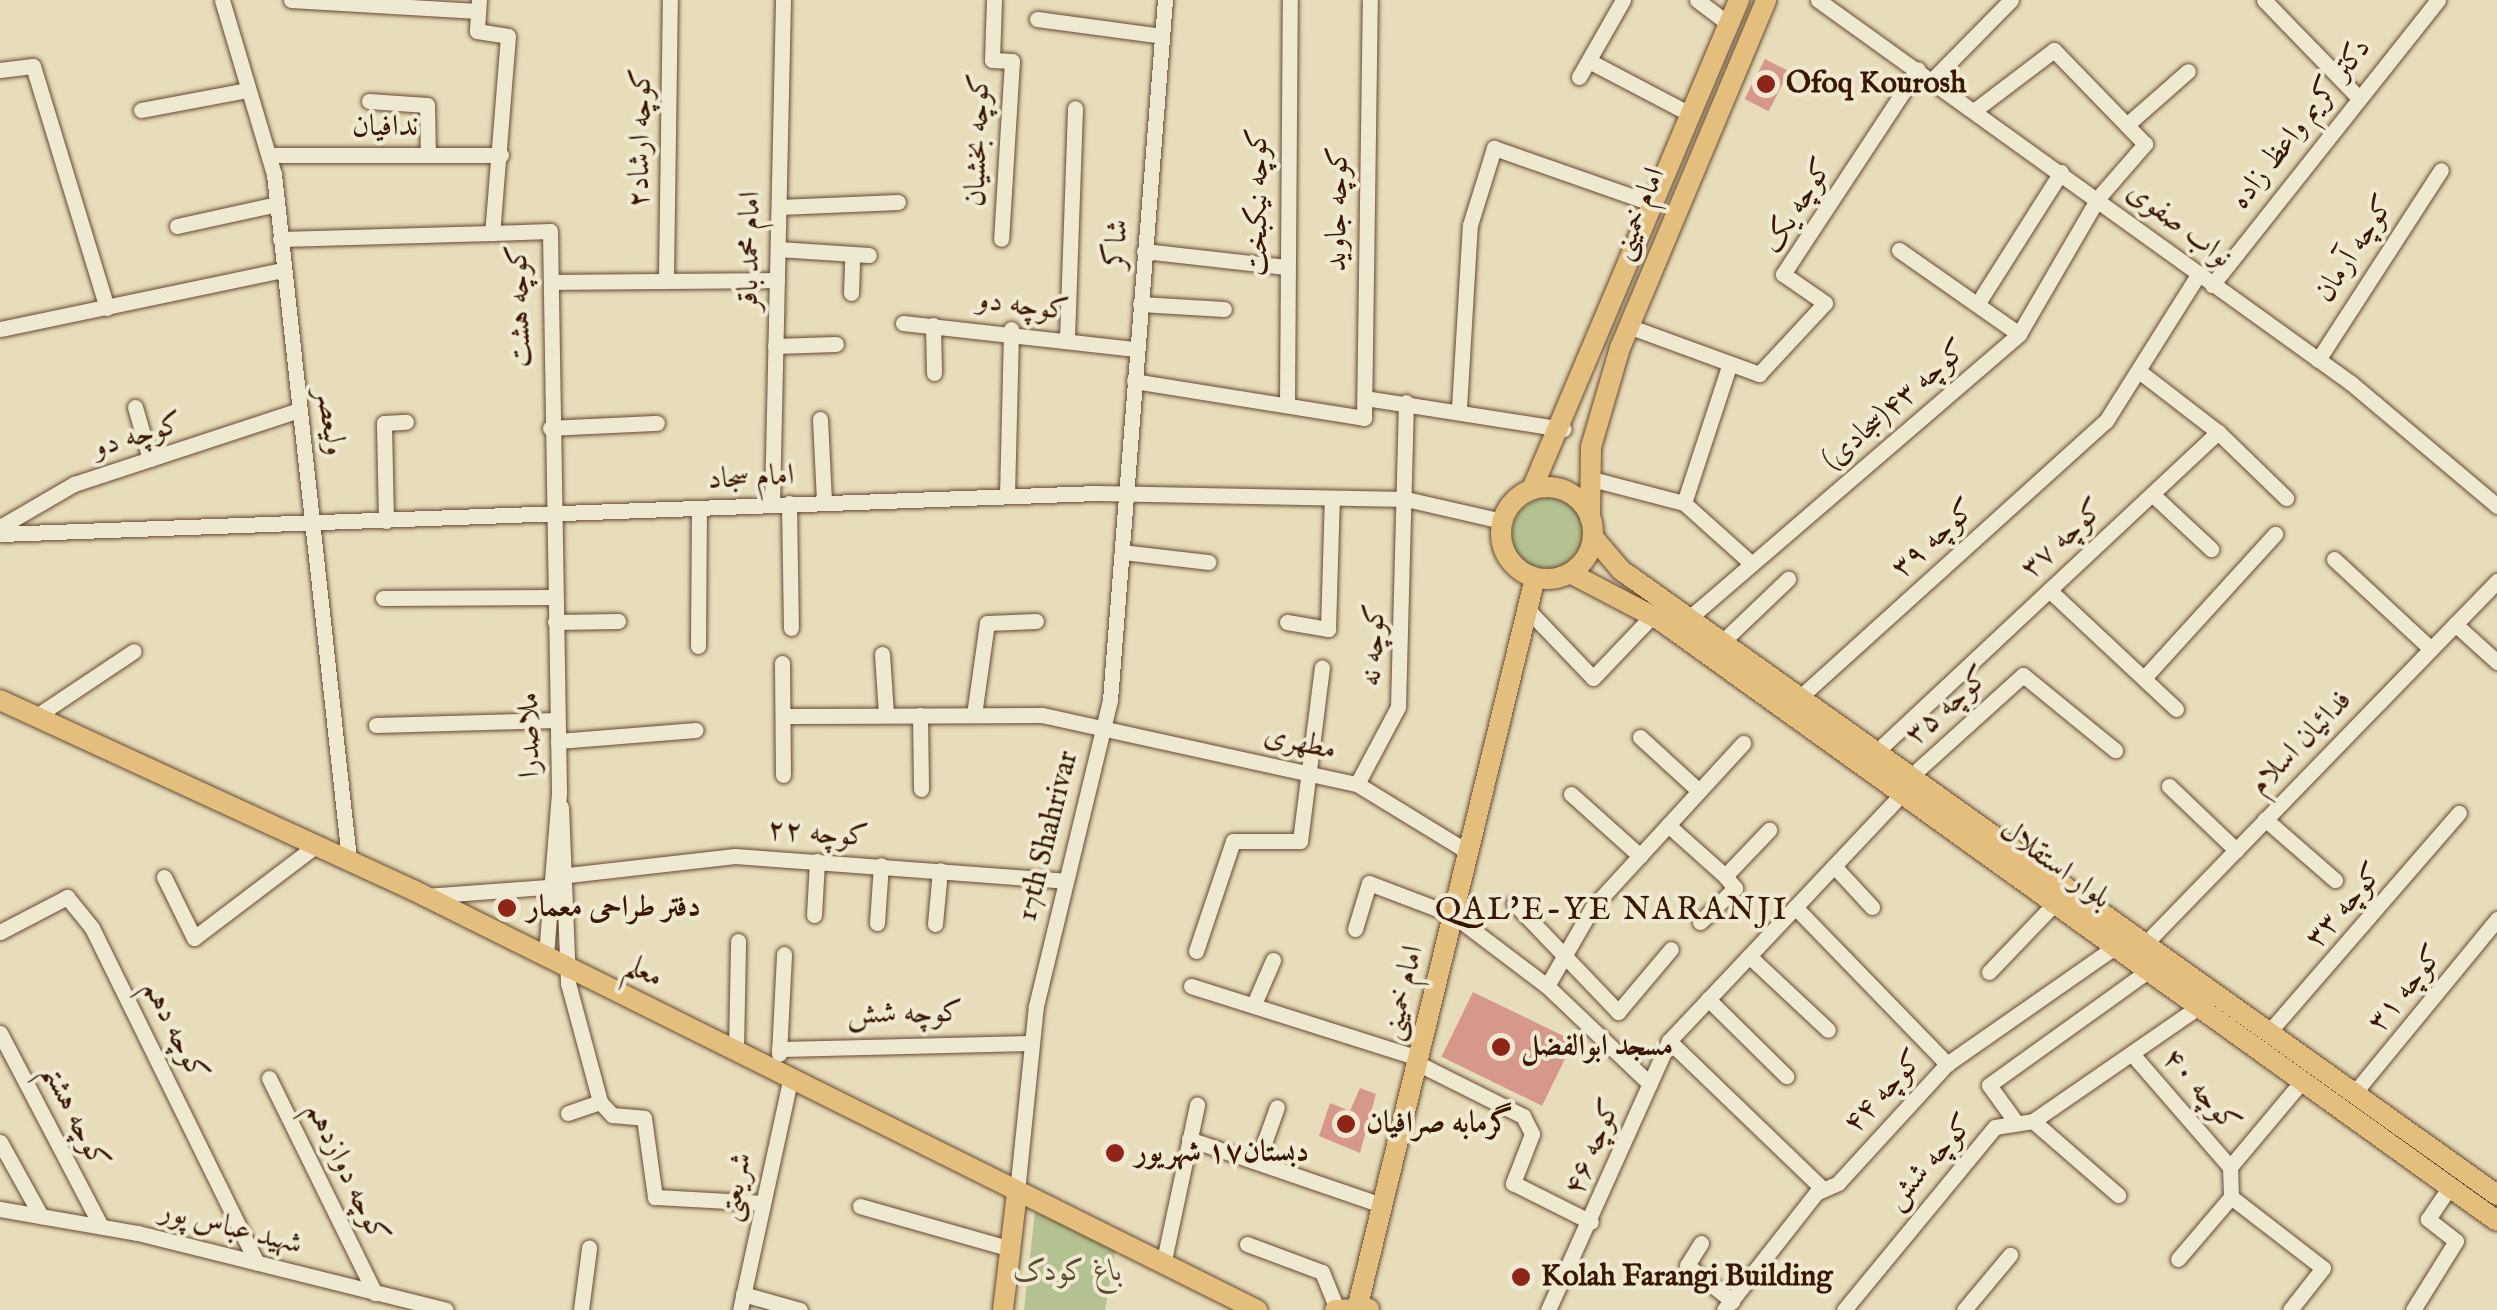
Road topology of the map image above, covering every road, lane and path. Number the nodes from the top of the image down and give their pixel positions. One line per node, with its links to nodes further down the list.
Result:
1 (222, 0): 27 (street, ولیعصر)
2 (292, 0): 17 (street)
3 (670, 0): 54 (street, کوچه ارشاد۲)
4 (783, 0): 44 (street, امام محمد باقر)
5 (994, 0): 48 (street, کوچه بخشیان)
6 (1165, 0): 20 (street, شاکر)
7 (1290, 0): 52 (street, کوچه نیکبخت)
8 (1370, 0): 78 (street, کوچه جاوید)
9 (1623, 0): 21 (street)
10 (1697, 0): 19 (street)
11 (1739, 0): 19 (main road, امام خمینی)
12 (1766, 0): 65 (main road, امام خمینی)
13 (1818, 0): 22 (street, نواب صفوی)
14 (2010, 0): 26 (street)
15 (2438, 0): 28 (street, دکتر کریم واعظ زاده)
16 (2276, 4): 28 (street)
17 (479, 6): 37 (street, کوچه هشت)
18 (1037, 18): 20 (street)
19 (1728, 23): 33 (main road, امام خمینی)
20 (1162, 36): 51 (street, شاکر)
21 (1589, 61): 25 (street); 33 (street)
22 (1918, 69): 26 (street, نواب صفوی); 74 (street, کوچه یک)
23 (0, 70): 61 (street)
24 (2188, 72): 34 (street)
25 (1579, 77)
26 (1933, 79): 32 (street, نواب صفوی)
27 (243, 91): 31 (street); 35 (street, ولیعصر)
28 (2356, 96): 56 (street, دکتر کریم واعظ زاده)
29 (369, 101): 36 (street)
30 (1076, 108): 69 (street)
31 (141, 110)
32 (1976, 110): 34 (street); 39 (street, نواب صفوی)
33 (1686, 112): 42 (main road, امام خمینی)
34 (2130, 122): 40 (street, کوچه ۴۳(سجادی))
35 (269, 155): 36 (street, ندافیان); 43 (street, ولیعصر)
36 (428, 155): 37 (street, ندافیان)
37 (501, 155): 46 (street, کوچه هشت)
38 (2440, 170): 73 (street, کوچه آرمان)
39 (2061, 172): 40 (street, نواب صفوی); 59 (street)
40 (2098, 198): 56 (street, نواب صفوی); 68 (street, کوچه ۴۳(سجادی))
41 (898, 202): 44 (street)
42 (1648, 202): 82 (street); 88 (main road, امام خمینی)
43 (276, 204): 45 (street); 47 (street, ولیعصر)
44 (779, 206): 49 (street, امام محمد باقر)
45 (177, 226)
46 (492, 234): 47 (street); 57 (street, کوچه هشت)
47 (280, 238): 53 (street, ولیعصر)
48 (1001, 239)
49 (778, 249): 55 (street, امام محمد باقر); 58 (street)
50 (1898, 250): 59 (street)
51 (1144, 252): 52 (street); 60 (street, شاکر)
52 (1286, 267): 80 (street, کوچه نیکبخت)
53 (282, 270): 61 (street); 83 (street, ولیعصر)
54 (666, 276): 55 (street); 57 (street)
55 (776, 280): 71 (street, امام محمد باقر)
56 (2205, 280): 73 (street, نواب صفوی); 75 (street, دکتر کریم واعظ زاده)
57 (551, 282): 87 (street, کوچه هشت)
58 (851, 293)
59 (1978, 302): 68 (street)
60 (1140, 304): 62 (street); 72 (street, شاکر)
61 (106, 308): 66 (street)
62 (1224, 309)
63 (904, 323): 64 (street, کوچه دو)
64 (933, 325): 67 (street, کوچه دو); 76 (street)
65 (1628, 326): 74 (street); 91 (main road, امام خمینی)
66 (0, 328)
67 (1010, 328): 69 (street, کوچه دو); 95 (street)
68 (2020, 334): 115 (street, کوچه ۴۳(سجادی))
69 (1067, 338): 72 (street, کوچه دو)
70 (836, 344): 71 (street)
71 (775, 346): 101 (street, امام محمد باقر)
72 (1136, 349): 77 (street, شاکر)
73 (2318, 360): 102 (street, نواب صفوی)
74 (1730, 363): 100 (street)
75 (2140, 372): 89 (street); 141 (street, کوچه ۳۹)
76 (934, 373)
77 (1134, 381): 80 (street); 93 (street, شاکر)
78 (1365, 398): 79 (street); 80 (street, کوچه جاوید)
79 (1406, 402): 82 (street); 98 (street, کوچه نه)
80 (1287, 403)
81 (135, 408): 90 (street)
82 (1459, 408): 88 (street)
83 (299, 410): 90 (street, کوچه دو); 107 (street, ولیعصر)
84 (820, 419): 99 (street)
85 (406, 422): 105 (street)
86 (657, 423): 87 (street)
87 (550, 428): 104 (street, کوچه هشت)
88 (1564, 430): 92 (main road, امام خمینی)
89 (2218, 432): 94 (street, کوچه ۳۷); 97 (street)
90 (150, 460): 109 (street, کوچه دو)
91 (1588, 478): 100 (street); 108 (main road, امام خمینی)
92 (1532, 489): 106 (main road); 108 (main road)
93 (1126, 493): 95 (street, امام سجاد); 96 (street, امام سجاد); 112 (street, 17th Shahrivar)
94 (2152, 494): 111 (street); 120 (street, کوچه ۳۷)
95 (1007, 496): 99 (street, امام سجاد)
96 (1332, 498): 98 (street, امام سجاد); 129 (street)
97 (2286, 498)
98 (1406, 499): 106 (street, امام سجاد); 160 (street, کوچه نه)
99 (824, 502): 101 (street, امام سجاد)
100 (1684, 503): 115 (street)
101 (780, 504): 103 (street, امام سجاد); 131 (street, امام محمد باقر)
102 (2497, 506)
103 (699, 508): 104 (street, امام سجاد); 133 (street)
104 (553, 511): 105 (street, امام سجاد); 121 (street, ملاصدرا)
105 (386, 521): 107 (street, امام سجاد)
106 (1502, 521): 117 (main road)
107 (318, 523): 109 (street, امام سجاد); 175 (street, ولیعصر)
108 (1592, 527): 116 (main road); 125 (main road, بلوار استقلال)
109 (0, 531)
110 (2275, 534): 140 (street)
111 (2211, 550)
112 (1122, 552): 114 (street); 151 (street, 17th Shahrivar)
113 (2334, 558): 134 (street)
114 (1208, 562)
115 (1752, 564): 125 (street, کوچه ۴۳(سجادی))
116 (1570, 573): 117 (main road); 124 (main road, بلوار استقلال)
117 (1535, 578): 123 (main road, امام خمینی)
118 (1788, 580): 132 (street)
119 (2497, 580): 130 (street, فدائیان اسلام)
120 (2049, 590): 140 (street); 157 (street, کوچه ۳۷)
121 (554, 596): 122 (street); 128 (street, ملاصدرا)
122 (383, 598)
123 (1527, 609): 124 (street); 173 (main road, امام خمینی)
124 (1653, 615): 161 (main road, بلوار استقلال)
125 (1688, 619): 132 (main road, بلوار استقلال)
126 (618, 621): 128 (street)
127 (1036, 621): 148 (street)
128 (555, 622): 149 (street, ملاصدرا)
129 (1286, 622)
130 (2455, 624): 134 (street, فدائیان اسلام); 137 (street)
131 (791, 628)
132 (1722, 643): 141 (main road, بلوار استقلال)
133 (698, 646)
134 (2431, 649): 168 (street, فدائیان اسلام)
135 (134, 651): 145 (street)
136 (882, 654): 144 (street)
137 (2497, 662)
138 (782, 663): 147 (street)
139 (1322, 667): 158 (street)
140 (2144, 678): 143 (street)
141 (1799, 698): 157 (main road, بلوار استقلال)
142 (0, 700): 145 (main road, معلم)
143 (2176, 708)
144 (886, 714): 146 (street, مطهری); 147 (street, مطهری)
145 (38, 715): 171 (main road, معلم)
146 (920, 715): 148 (street, مطهری); 163 (street)
147 (784, 716): 159 (street)
148 (974, 716): 151 (street, مطهری)
149 (557, 720): 150 (street); 154 (street, ملاصدرا)
150 (376, 724)
151 (1103, 728): 158 (street, مطهری); 184 (street, 17th Shahrivar)
152 (696, 730): 154 (street)
153 (1640, 736): 164 (street)
154 (558, 742): 165 (street, ملاصدرا)
155 (1743, 743): 164 (street)
156 (2115, 750): 161 (street, کوچه ۳۵)
157 (1875, 753): 161 (main road, بلوار استقلال)
158 (1309, 774): 160 (street, مطهری); 201 (street)
159 (783, 775)
160 (1358, 784): 173 (street, مطهری)
161 (1906, 785): 178 (street, کوچه ۴۶); 187 (main road, بلوار استقلال); 204 (main road, بلوار استقلال)
162 (2169, 786): 172 (street)
163 (921, 790)
164 (1698, 792): 169 (street)
165 (559, 793): 180 (street); 185 (street, ملاصدرا)
166 (1570, 794): 174 (street)
167 (2459, 813): 217 (street, کوچه ۳۳)
168 (2265, 819): 172 (street, فدائیان اسلام); 183 (street)
169 (1668, 826): 174 (street); 181 (street)
170 (1770, 830): 181 (street)
171 (318, 844): 175 (main road, معلم); 182 (street)
172 (2236, 850): 204 (street, فدائیان اسلام)
173 (1468, 852): 191 (main road, امام خمینی)
174 (1640, 856): 203 (street)
175 (349, 859): 186 (main road, معلم)
176 (816, 861): 177 (street, کوچه ۲۲); 180 (street, کوچه ۲۲); 192 (street)
177 (881, 865): 179 (street, کوچه ۲۲); 194 (street)
178 (1834, 866): 189 (street); 190 (street, کوچه ۴۶)
179 (940, 870): 184 (street, کوچه ۲۲); 196 (street)
180 (568, 875): 208 (street)
181 (1725, 876): 195 (street)
182 (164, 877)
183 (2335, 880)
184 (1065, 881): 219 (street, 17th Shahrivar)
185 (547, 888): 186 (street); 205 (street, ملاصدرا)
186 (426, 896): 205 (main road, معلم)
187 (2056, 902): 204 (main road, بلوار استقلال); 209 (street)
188 (1514, 903): 203 (street)
189 (1872, 907)
190 (1795, 908): 206 (street, کوچه ۴۶); 223 (street)
191 (1453, 915): 197 (street); 211 (street); 222 (main road, امام خمینی)
192 (814, 916)
193 (2497, 919): 229 (street, کوچه ۳۱)
194 (877, 922)
195 (1700, 922)
196 (935, 924)
197 (1355, 929)
198 (0, 932): 260 (street, کوچه دهم)
199 (738, 941): 220 (street)
200 (1671, 949): 203 (street)
201 (1196, 951)
202 (784, 954): 224 (street, شریعتی)
203 (1570, 954): 211 (street)
204 (2136, 954): 214 (main road, بلوار استقلال); 217 (main road, بلوار استقلال); 223 (street, کوچه ۴۴); 234 (street)
205 (546, 956): 208 (main road, معلم)
206 (1749, 956): 212 (street, کوچه ۴۶); 215 (street)
207 (1273, 960): 213 (street)
208 (569, 968): 220 (main road, معلم); 230 (street)
209 (1989, 972)
210 (1191, 986): 213 (street)
211 (1547, 986): 228 (street)
212 (1708, 999): 218 (street, کوچه ۴۶); 225 (street)
213 (1254, 1004): 222 (street)
214 (2200, 1006): 221 (street); 227 (main road, بلوار استقلال)
215 (1828, 1030)
216 (0, 1032): 253 (street, کوچه هشتم)
217 (2270, 1032): 229 (main road, بلوار استقلال)
218 (1669, 1041): 228 (street, کوچه ۴۶); 241 (street)
219 (1032, 1043): 224 (street, کوچه شش); 243 (street, 17th Shahrivar)
220 (736, 1050): 224 (main road, معلم)
221 (2134, 1055): 235 (street); 239 (street, کوچه ۴۰)
222 (1417, 1060): 247 (main road, امام خمینی); 252 (street)
223 (1947, 1064): 241 (street, کوچه ۴۴)
224 (782, 1065): 243 (main road, معلم); 246 (street, شریعتی)
225 (1786, 1076)
226 (269, 1078): 262 (street, کوچه دوازدهم)
227 (2303, 1080): 239 (street, کوچه ۴۰); 240 (main road, بلوار استقلال)
228 (1650, 1084): 252 (street, کوچه ۴۶)
229 (2355, 1092): 242 (main road, بلوار استقلال)
230 (600, 1102): 233 (street); 246 (street)
231 (1196, 1105): 236 (street)
232 (1277, 1107): 238 (street)
233 (568, 1113)
234 (2015, 1121): 235 (street, کوچه شش); 272 (street, کوچه شش)
235 (2033, 1121): 244 (street)
236 (1189, 1139): 238 (street); 261 (street)
237 (0, 1142): 250 (street)
238 (1258, 1160): 247 (street)
239 (2230, 1167): 245 (street)
240 (2450, 1186): 251 (main road, بلوار استقلال); 275 (street)
241 (1823, 1189): 264 (street, کوچه ۴۴)
242 (2494, 1189)
243 (1018, 1192): 257 (main road); 261 (main road, معلم)
244 (2118, 1196)
245 (2231, 1197): 259 (street); 274 (street)
246 (761, 1203): 263 (street, شریعتی)
247 (1382, 1205): 265 (main road, امام خمینی)
248 (860, 1206): 257 (street)
249 (0, 1210): 250 (street, شهید عباس پور)
250 (41, 1216): 253 (street, شهید عباس پور)
251 (2497, 1220)
252 (1592, 1222): 271 (street, کوچه ۴۶)
253 (101, 1226): 260 (street, شهید عباس پور)
254 (1702, 1243): 264 (street)
255 (1248, 1244): 265 (street)
256 (588, 1248): 267 (street)
257 (1011, 1249): 269 (main road)
258 (2010, 1255): 273 (street)
259 (2178, 1259)
260 (257, 1263): 262 (street, شهید عباس پور)
261 (1163, 1265): 270 (main road, معلم)
262 (375, 1293): 266 (street, شهید عباس پور)
263 (742, 1302): 268 (street)
264 (1728, 1305)
265 (1350, 1308)
266 (446, 1310)
267 (581, 1310)
268 (800, 1310)
269 (1004, 1310)
270 (1257, 1310)
271 (1548, 1310)
272 (1844, 1310)
273 (1964, 1310)
274 (2290, 1310)
275 (2413, 1310)

